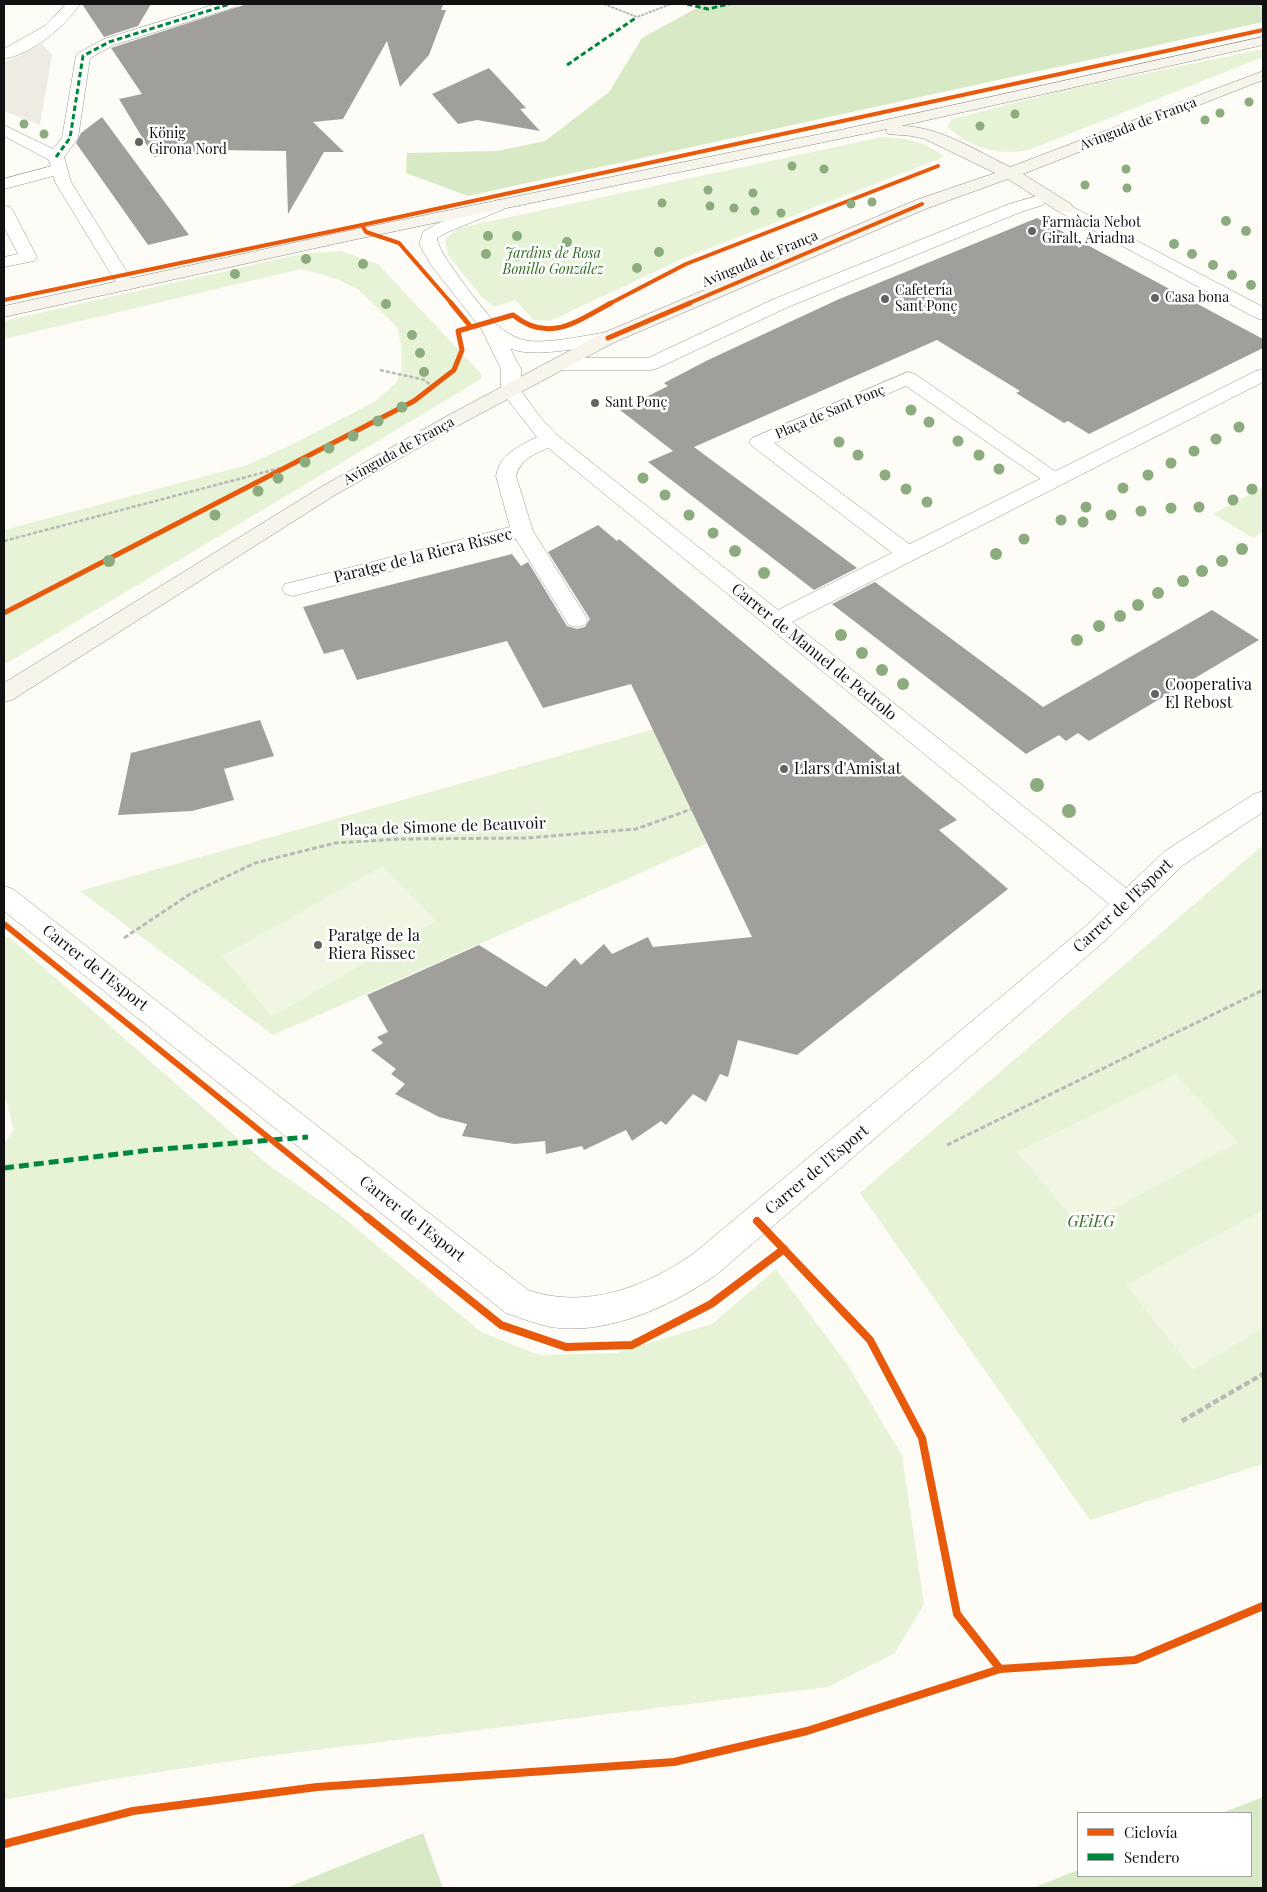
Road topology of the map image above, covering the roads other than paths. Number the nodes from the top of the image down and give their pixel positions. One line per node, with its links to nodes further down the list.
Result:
1 (73, 4): 4 (street)
2 (230, 4): 9 (street)
3 (1263, 41): 7 (main road)
4 (4, 55)
5 (1263, 75): 10 (main road, Avinguda de França)
6 (4, 130): 9 (street)
7 (840, 135): 8 (main road); 14 (main road)
8 (949, 144): 10 (main road); 13 (main road)
9 (58, 163): 11 (street); 18 (street)
10 (1009, 173): 13 (main road, Avinguda de França); 15 (main road)
11 (4, 184)
12 (1037, 201): 13 (main road); 15 (main road); 23 (street)
13 (922, 204): 22 (main road, Avinguda de França)
14 (498, 205): 18 (main road); 21 (street)
15 (1065, 208): 20 (street)
16 (4, 211): 17 (street)
17 (4, 262)
18 (126, 285): 19 (main road)
19 (4, 311)
20 (1263, 314)
21 (491, 330): 22 (street); 25 (street)
22 (608, 338): 23 (main road, Avinguda de França)
23 (560, 364): 25 (main road, Avinguda de França)
24 (1263, 375): 27 (street)
25 (511, 391): 26 (street, Carrer de Manuel de Pedrolo); 33 (main road, Avinguda de França)
26 (550, 439): 28 (street, Paratge de la Riera Rissec); 32 (street, Carrer de Manuel de Pedrolo)
27 (1055, 480): 29 (street); 29 (street, Plaça de Sant Ponç)
28 (522, 531): 30 (street, Paratge de la Riera Rissec); 31 (street, Paratge de la Riera Rissec)
29 (908, 554): 32 (street)
30 (294, 589)
31 (577, 620)
32 (775, 621): 35 (street, Carrer de Manuel de Pedrolo)
33 (4, 694)
34 (1263, 800): 35 (street, Carrer de l'Esport)
35 (1127, 904): 36 (street, Carrer de l'Esport)
36 (8, 905)

